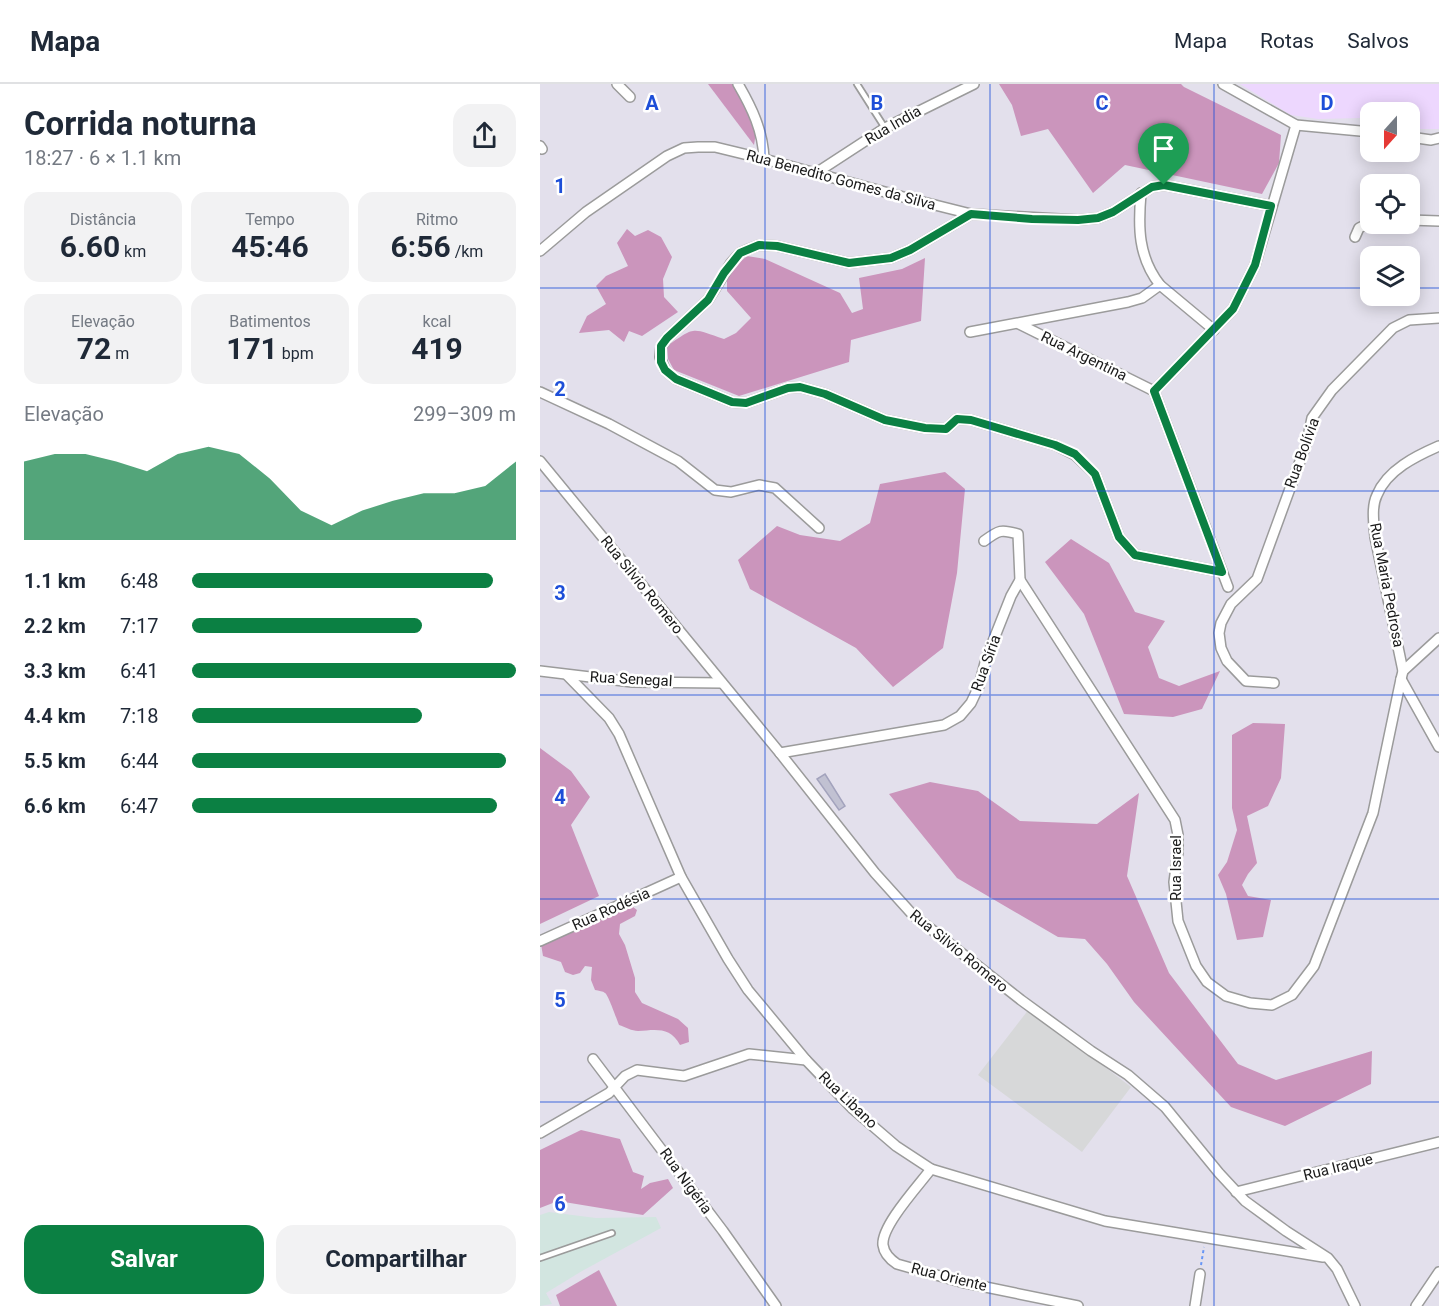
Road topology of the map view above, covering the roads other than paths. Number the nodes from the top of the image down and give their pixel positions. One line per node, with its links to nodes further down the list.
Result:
1 (617, 84): 6 (street)
2 (738, 84): 12 (street)
3 (857, 84): 8 (lane)
4 (974, 84): 8 (street, Rua India)
5 (1223, 84): 7 (street)
6 (630, 97)
7 (1296, 125): 9 (street); 15 (street)
8 (885, 128): 13 (street, Rua India)
9 (1360, 131)
10 (1420, 138): 11 (street)
11 (1439, 138)
12 (764, 159): 13 (street, Rua Benedito Gomes da Silva); 21 (street, Rua Benedito Gomes da Silva)
13 (816, 173): 16 (street, Rua Benedito Gomes da Silva)
14 (1141, 193): 15 (street, Rua Benedito Gomes da Silva); 16 (street, Rua Benedito Gomes da Silva); 22 (street)
15 (1271, 206): 25 (street)
16 (971, 214): 33 (street)
17 (1420, 220): 18 (street)
18 (1439, 221)
19 (1360, 228): 20 (street)
20 (1355, 237)
21 (540, 251)
22 (1160, 285): 24 (street); 25 (street)
23 (1439, 318): 41 (street, Rua Bolívia)
24 (1019, 324): 26 (street); 27 (street, Rua Argentina)
25 (1214, 330): 27 (street)
26 (970, 332)
27 (1154, 391): 33 (street)
28 (540, 392): 31 (street)
29 (1439, 446): 39 (street, Rua Maria Pedrosa)
30 (540, 461): 40 (street, Rua Silvio Romero)
31 (819, 528)
32 (984, 541): 34 (street, Rua Síria)
33 (1222, 572): 35 (street)
34 (1020, 580): 39 (street, Rua Israel); 43 (street, Rua Síria)
35 (1228, 587)
36 (1439, 638): 39 (street)
37 (540, 671): 38 (street, Rua Senegal)
38 (567, 675): 40 (street, Rua Senegal); 44 (street, Rua Libano)
39 (1402, 675): 42 (street, Rua Maria Pedrosa)
40 (722, 683): 43 (street, Rua Silvio Romero)
41 (1274, 683)
42 (1439, 747)
43 (780, 753): 52 (street, Rua Silvio Romero)
44 (681, 877): 45 (street, Rua Rodésia); 47 (street, Rua Libano)
45 (540, 940)
46 (593, 1059): 48 (street, Rua Nigéria)
47 (806, 1060): 48 (street); 51 (street, Rua Libano)
48 (616, 1087): 49 (street); 58 (street, Rua Nigéria)
49 (540, 1133)
50 (1439, 1142): 52 (street, Rua Iraque)
51 (931, 1169): 55 (street, Rua Libano); 59 (street, Rua Oriente)
52 (1236, 1192): 55 (street, Rua Silvio Romero)
53 (612, 1233): 54 (lane)
54 (540, 1258)
55 (1328, 1258): 61 (street, Rua Silvio Romero)
56 (1439, 1272): 62 (street)
57 (1200, 1274): 60 (street)
58 (776, 1306)
59 (1078, 1306)
60 (1195, 1306)
61 (1355, 1306)
62 (1416, 1306)

